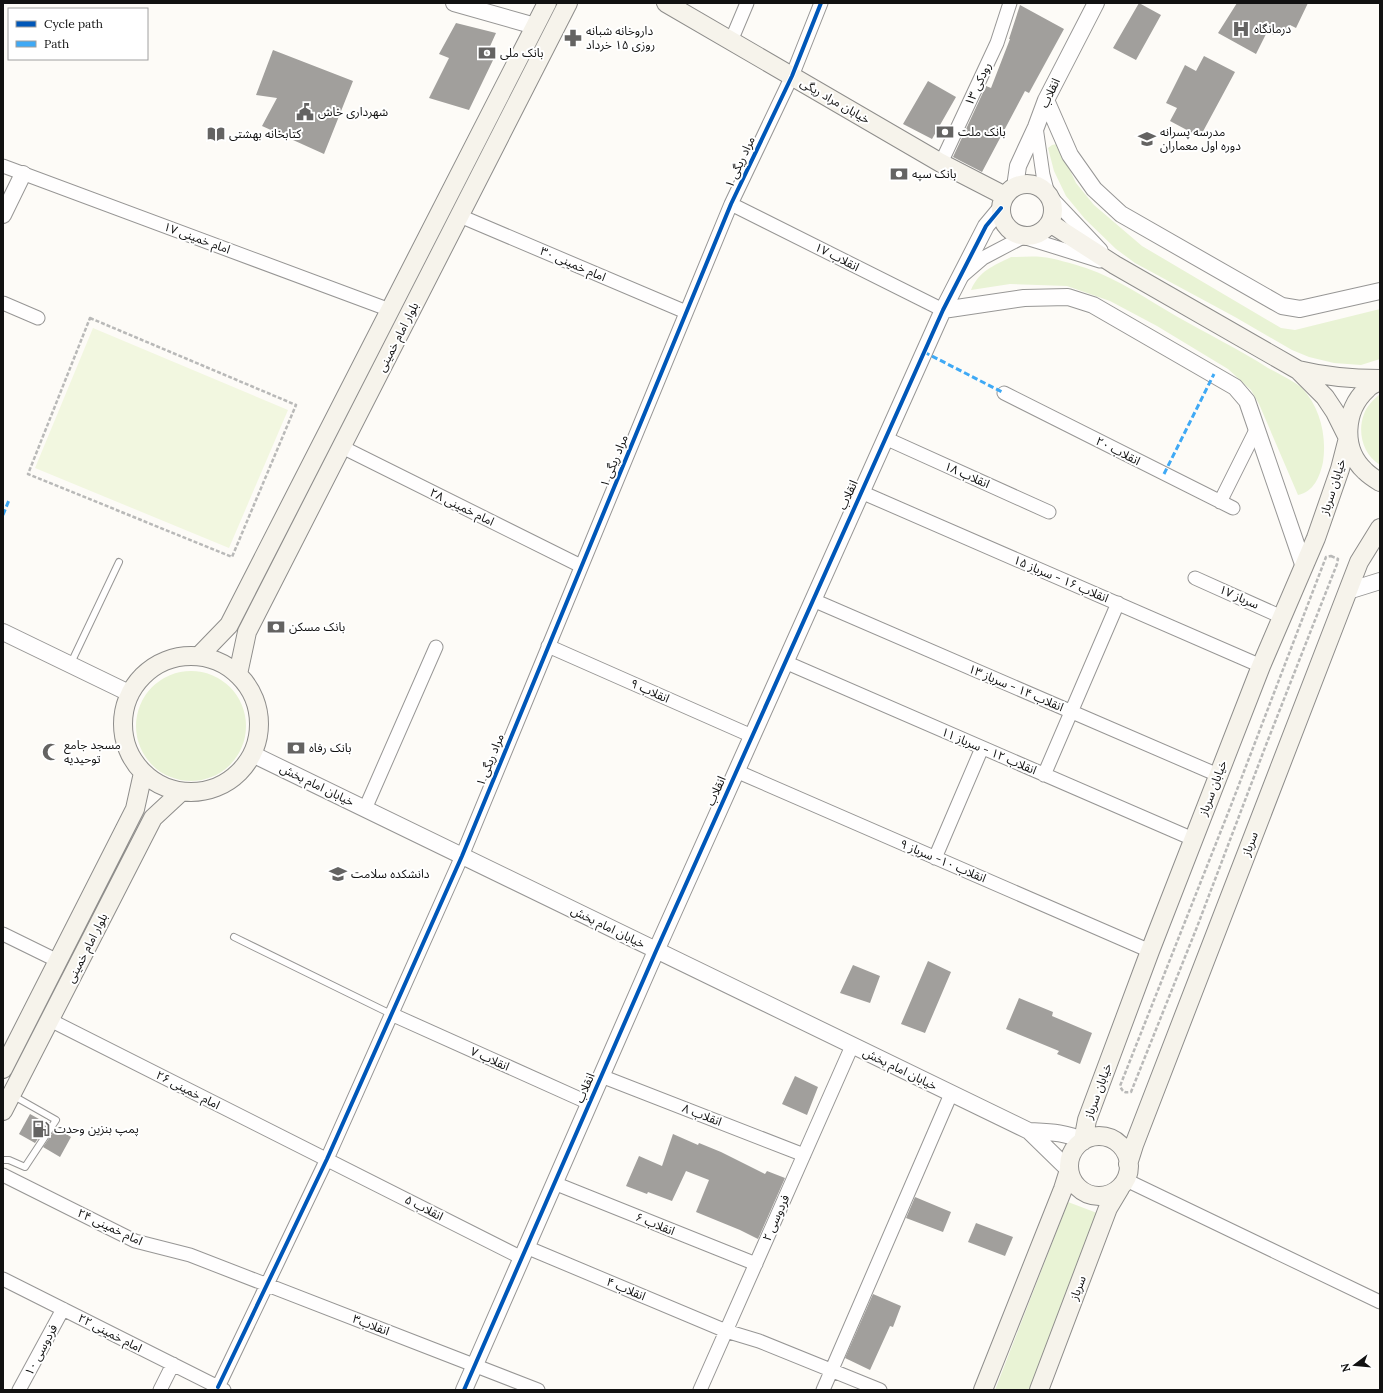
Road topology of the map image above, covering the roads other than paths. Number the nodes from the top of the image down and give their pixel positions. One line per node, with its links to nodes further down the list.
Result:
1 (454, 3): 9 (street)
2 (547, 3): 9 (main road, بلوار امام خمینی)
3 (568, 3): 21 (main road, بلوار امام خمینی)
4 (666, 3): 10 (main road, خیابان مراد ریگی)
5 (747, 3): 10 (street)
6 (821, 3): 11 (street, مراد ریگی ۱)
7 (1010, 3): 14 (street, رودکی ۱۳)
8 (1096, 3): 12 (street, انقلاب)
9 (535, 26): 28 (main road, بلوار امام خمینی)
10 (731, 41): 11 (main road, خیابان مراد ریگی)
11 (792, 76): 14 (main road, خیابان مراد ریگی); 19 (street, مراد ریگی ۱)
12 (1046, 100): 13 (street, انقلاب); 26 (street)
13 (1036, 127): 17 (street); 18 (street, انقلاب)
14 (941, 163): 18 (main road, خیابان مراد ریگی)
15 (3, 166): 16 (street, امام خمینی ۱۷)
16 (23, 174): 20 (street); 28 (street, امام خمینی ۱۷)
17 (1048, 194): 18 (main road); 22 (main road); 24 (street)
18 (1007, 197): 23 (main road); 25 (street, انقلاب)
19 (731, 204): 29 (street, انقلاب ۱۷); 30 (street, مراد ریگی ۱)
20 (3, 215)
21 (460, 216): 30 (street, امام خمینی ۳۰); 38 (main road, بلوار امام خمینی)
22 (1050, 223): 23 (main road); 24 (main road)
23 (1023, 237): 24 (street); 25 (street)
24 (1115, 265): 32 (main road)
25 (959, 278): 29 (street, انقلاب)
26 (1380, 291)
27 (3, 303): 31 (street)
28 (390, 310): 57 (main road, بلوار امام خمینی)
29 (943, 310): 35 (street); 36 (street, انقلاب)
30 (686, 312): 46 (street, مراد ریگی ۱)
31 (38, 318)
32 (1298, 370): 33 (main road); 37 (main road)
33 (1380, 380): 37 (main road)
34 (1004, 393): 41 (street, انقلاب ۲۰)
35 (1257, 428): 41 (street); 47 (street)
36 (885, 438): 40 (street, انقلاب); 43 (street, انقلاب ۱۸)
37 (1348, 438): 39 (main road); 47 (main road, خیابان سرباز)
38 (342, 447): 46 (street, امام خمینی ۲۸); 61 (main road, بلوار امام خمینی)
39 (1380, 482)
40 (861, 492): 51 (street, انقلاب); 52 (street, انقلاب ۱۶ - سرباز ۱۵)
41 (1220, 502): 42 (street, انقلاب ۲۰)
42 (1233, 508)
43 (1049, 512)
44 (1380, 528): 50 (main road, سرباز)
45 (119, 562): 59 (lane)
46 (581, 566): 55 (street, مراد ریگی ۱)
47 (1304, 567): 53 (main road, خیابان سرباز)
48 (1196, 578): 53 (street, سرباز ۱۷)
49 (1380, 581): 50 (street)
50 (1348, 591): 97 (main road, سرباز)
51 (813, 600): 58 (street, انقلاب); 63 (street, انقلاب ۱۴ - سرباز ۱۳)
52 (1118, 604): 60 (street, انقلاب ۱۶ - سرباز ۱۵); 63 (street)
53 (1282, 617): 60 (main road, خیابان سرباز)
54 (3, 632): 59 (street)
55 (548, 646): 64 (street, انقلاب ۹); 74 (street, مراد ریگی ۱)
56 (436, 648): 72 (street)
57 (200, 655): 61 (main road); 62 (main road)
58 (785, 662): 64 (street, انقلاب); 65 (street, انقلاب ۱۲ - سرباز ۱۱)
59 (70, 665): 62 (street)
60 (1261, 666): 70 (main road, خیابان سرباز)
61 (238, 674): 66 (main road)
62 (129, 693): 68 (main road)
63 (1072, 712): 69 (street); 70 (street, انقلاب ۱۴ - سرباز ۱۳)
64 (752, 736): 67 (street, انقلاب)
65 (982, 748): 69 (street, انقلاب ۱۲ - سرباز ۱۱); 75 (street)
66 (252, 754): 71 (main road); 72 (street, خیابان امام بخش)
67 (736, 771): 75 (street, انقلاب ۱۰- سرباز ۹); 78 (street, انقلاب)
68 (143, 773): 71 (main road); 80 (main road, بلوار امام خمینی)
69 (1044, 775): 73 (street, انقلاب ۱۲ - سرباز ۱۱)
70 (1218, 775): 73 (main road, خیابان سرباز)
71 (181, 792): 82 (main road, بلوار امام خمینی)
72 (365, 809): 74 (street, خیابان امام بخش)
73 (1193, 840): 79 (main road, خیابان سرباز)
74 (462, 856): 78 (street, خیابان امام بخش); 81 (street, مراد ریگی ۱)
75 (935, 858): 79 (street, انقلاب ۱۰- سرباز ۹)
76 (3, 934): 80 (street)
77 (234, 937): 81 (lane)
78 (656, 951): 83 (street, خیابان امام بخش); 85 (street, انقلاب)
79 (1150, 951): 91 (main road, خیابان سرباز)
80 (58, 962): 84 (main road, بلوار امام خمینی)
81 (391, 1014): 88 (street, انقلاب ۷); 93 (street, مراد ریگی ۱)
82 (50, 1020): 87 (main road, بلوار امام خمینی); 93 (street, امام خمینی ۲۶)
83 (852, 1046): 86 (street, خیابان امام بخش); 92 (street, فردوسی ۲)
84 (3, 1069)
85 (601, 1076): 88 (street, انقلاب); 92 (street, انقلاب ۸)
86 (951, 1094): 90 (street, خیابان امام بخش); 108 (street)
87 (11, 1095): 89 (main road, بلوار امام خمینی); 94 (lane)
88 (589, 1103): 98 (street, انقلاب)
89 (3, 1111)
90 (1029, 1131): 91 (street); 95 (street)
91 (1083, 1140): 95 (main road); 97 (main road)
92 (804, 1155): 100 (street, فردوسی ۲)
93 (327, 1159): 99 (street, انقلاب ۵); 102 (street, مراد ریگی ۱)
94 (3, 1160)
95 (1069, 1170): 97 (main road); 117 (main road)
96 (3, 1175): 102 (street, امام خمینی ۲۴)
97 (1125, 1177): 103 (street); 118 (main road, سرباز)
98 (554, 1183): 99 (street, انقلاب); 100 (street, انقلاب ۶)
99 (524, 1252): 105 (street, انقلاب ۴); 107 (street, انقلاب)
100 (756, 1264): 105 (street, فردوسی ۲)
101 (3, 1279): 104 (street, امام خمینی ۲۲)
102 (266, 1285): 107 (street, انقلاب۳); 109 (street, مراد ریگی ۱)
103 (1380, 1302)
104 (62, 1309): 106 (street, امام خمینی ۲۲); 110 (street, فردوسی ۱۰)
105 (726, 1331): 108 (street, انقلاب ۴); 114 (street, فردوسی ۲)
106 (172, 1364): 109 (street, امام خمینی ۲۲); 111 (street)
107 (475, 1366): 112 (street, انقلاب); 113 (street, انقلاب۳)
108 (831, 1370): 115 (street); 116 (street, انقلاب ۴)
109 (221, 1388)
110 (19, 1390)
111 (160, 1390)
112 (464, 1390)
113 (538, 1390)
114 (700, 1390)
115 (823, 1390)
116 (880, 1390)
117 (983, 1390)
118 (1039, 1390)

